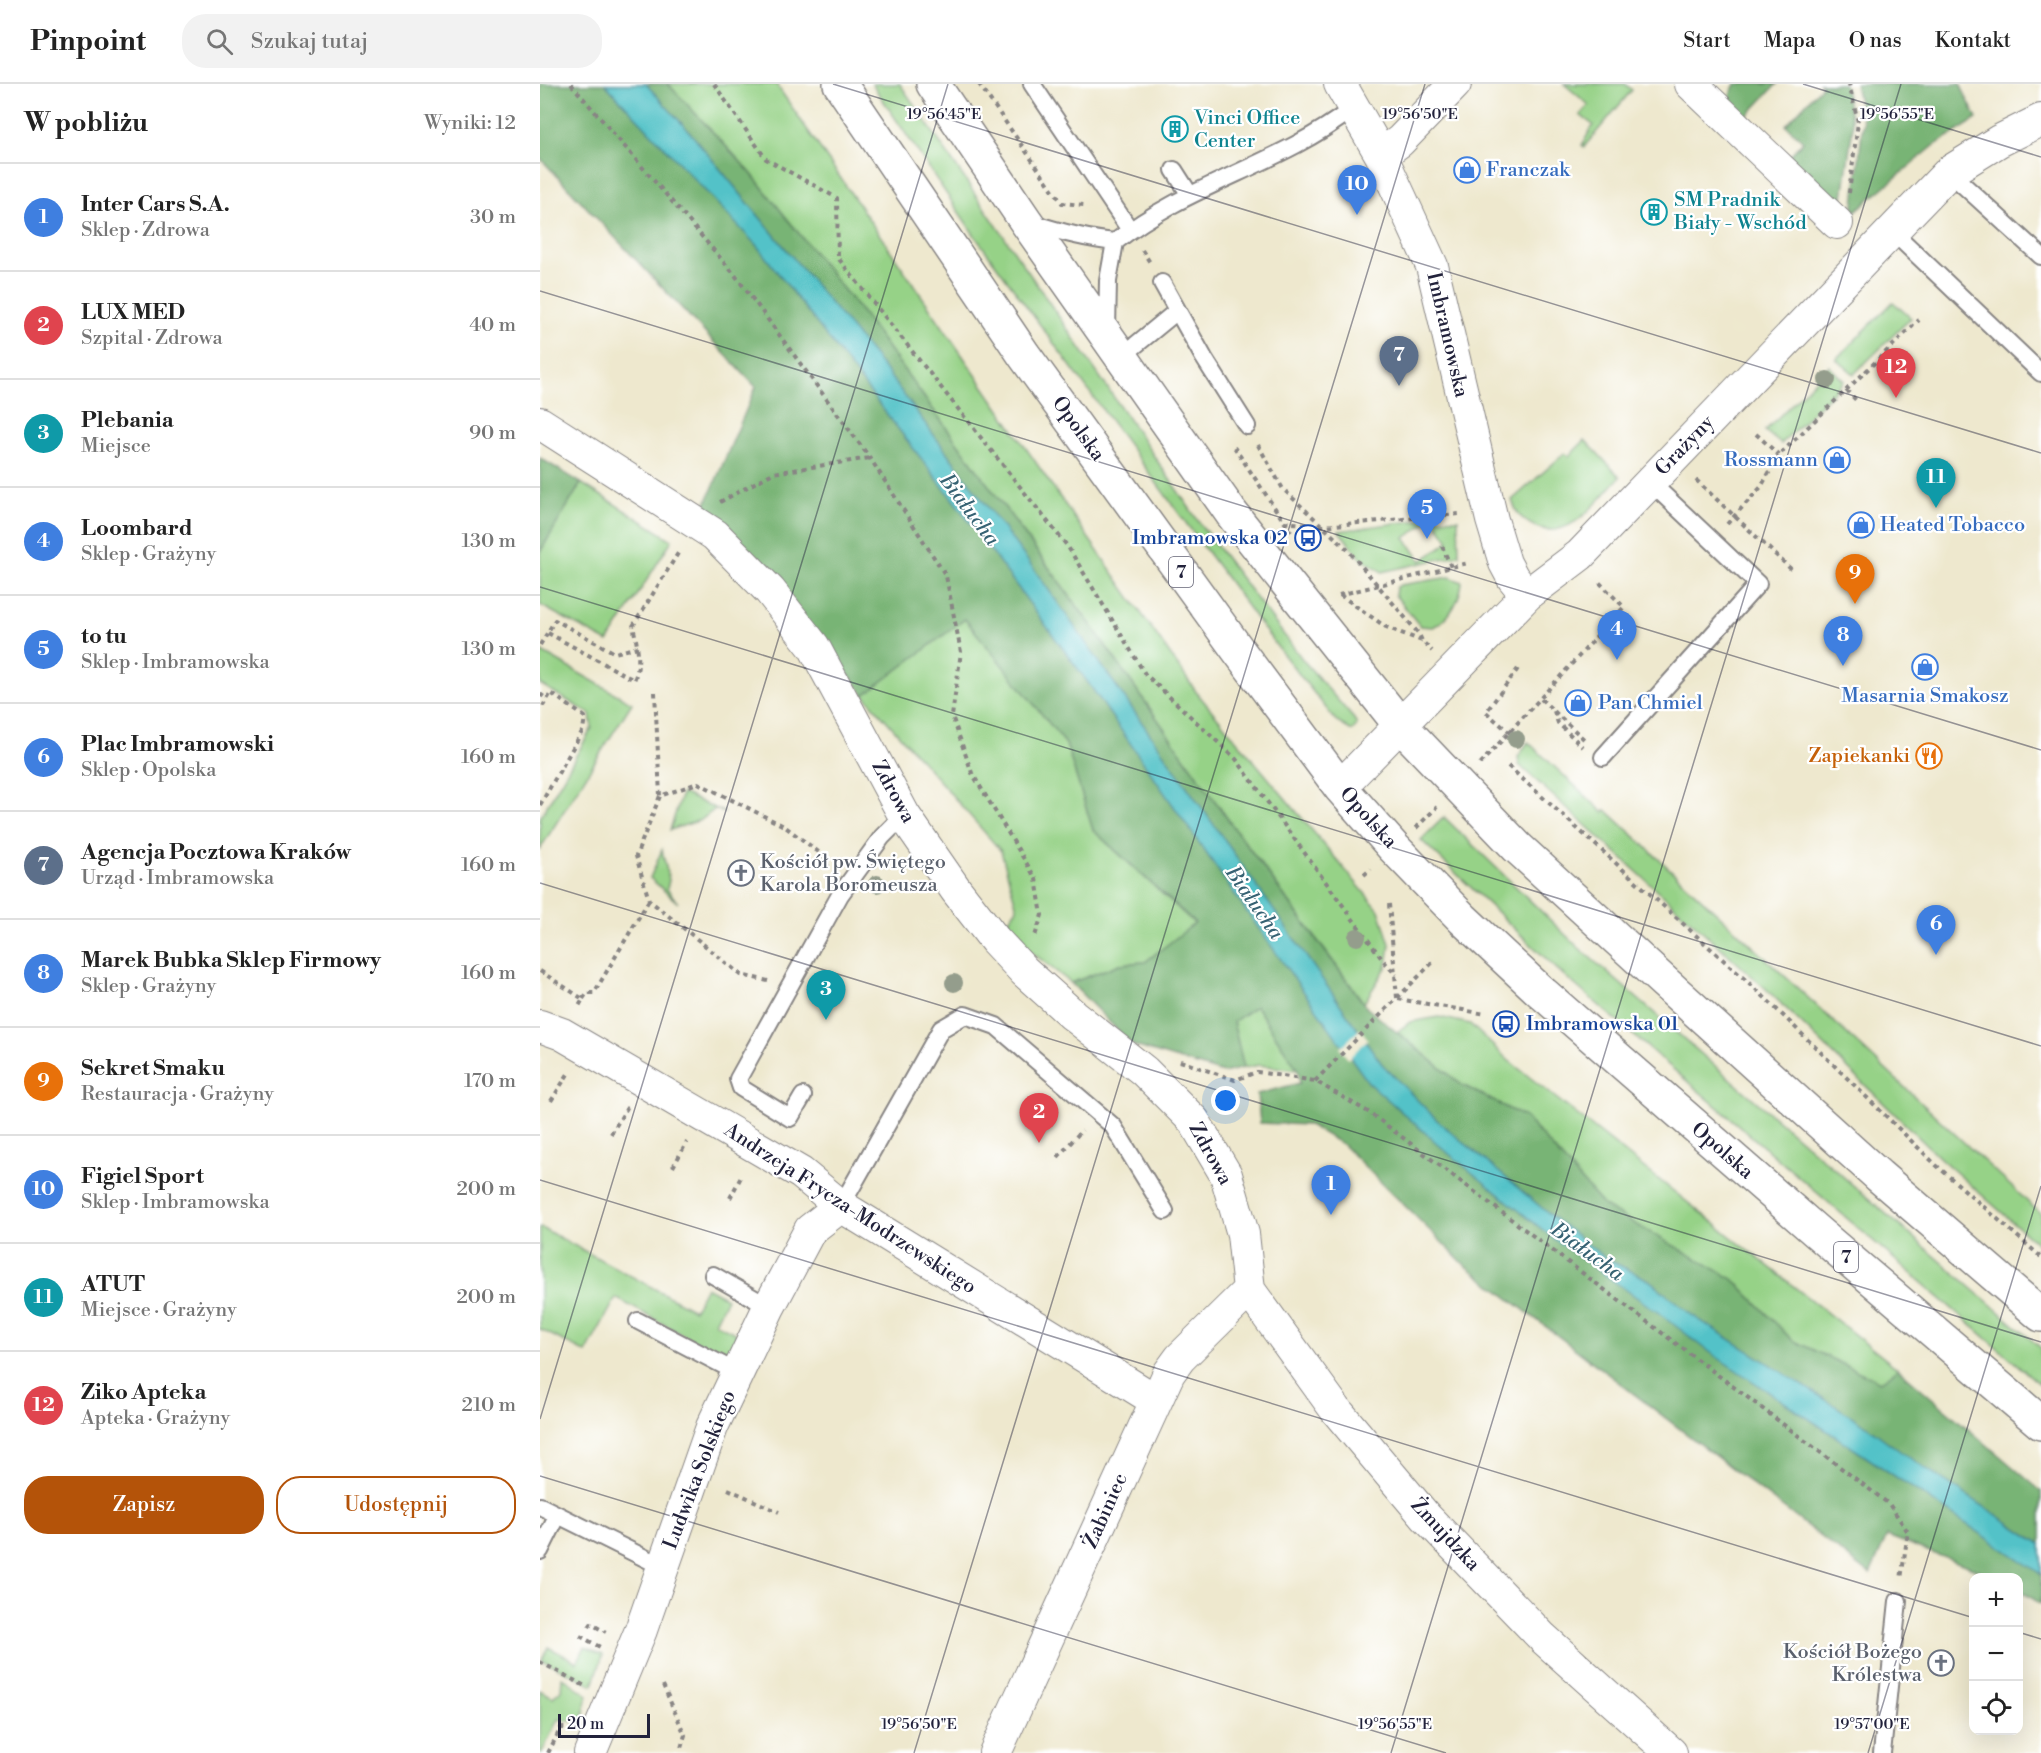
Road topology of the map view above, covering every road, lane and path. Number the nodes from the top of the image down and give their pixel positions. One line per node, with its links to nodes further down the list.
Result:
1 (571, 84): 34 (path)
2 (714, 84): 81 (path)
3 (840, 84): 70 (main road, Opolska / 7)
4 (933, 84): 17 (main road)
5 (979, 84): 20 (path)
6 (1032, 84): 18 (lane)
7 (1455, 84): 12 (street)
8 (1849, 84): 16 (path)
9 (1701, 87): 16 (street)
10 (1346, 96): 12 (street, Imbramowska); 15 (lane)
11 (2041, 120): 14 (street, Grażyny)
12 (1381, 155): 52 (street, Imbramowska)
13 (1174, 170): 15 (lane)
14 (1949, 172): 19 (street, Grażyny); 21 (lane)
15 (1190, 195): 18 (lane)
16 (1842, 210)
17 (1025, 220): 20 (lane); 25 (main road)
18 (1130, 230): 20 (lane); 22 (path)
19 (1892, 231): 26 (lane); 36 (street, Grażyny)
20 (1115, 242): 25 (lane)
21 (2041, 256)
22 (1162, 283): 23 (lane)
23 (1177, 311): 25 (lane); 30 (lane)
24 (1918, 320): 27 (path)
25 (1114, 345): 64 (main road)
26 (2041, 373)
27 (1846, 390): 28 (path); 33 (path)
28 (1858, 402)
29 (540, 423): 41 (street, Zdrowa)
30 (1247, 426): 40 (path)
31 (1756, 434): 33 (path)
32 (1232, 444): 39 (path)
33 (1779, 455): 38 (path)
34 (870, 458): 41 (path); 80 (path)
35 (1695, 479): 38 (path)
36 (1650, 482): 43 (lane); 52 (street, Grażyny)
37 (1466, 514): 40 (path)
38 (1734, 516): 43 (path); 47 (path)
39 (1283, 522): 40 (path); 42 (path)
40 (1324, 526): 49 (path)
41 (689, 531): 56 (path); 74 (street, Zdrowa)
42 (1297, 540)
43 (1713, 540): 67 (lane)
44 (1442, 546): 46 (path)
45 (1468, 563): 46 (path)
46 (1451, 567): 49 (path)
47 (1794, 572)
48 (1599, 582): 62 (path)
49 (1378, 585): 51 (path); 54 (path)
50 (1332, 586): 51 (path)
51 (1339, 595): 54 (path)
52 (1527, 595): 64 (street, Grażyny)
53 (548, 633): 55 (path); 56 (path); 56 (path)
54 (1422, 641): 57 (path)
55 (540, 645)
56 (638, 646)
57 (1427, 646)
58 (1520, 666): 66 (path)
59 (655, 692): 71 (path)
60 (540, 694): 61 (path)
61 (548, 699): 63 (path); 72 (path)
62 (1541, 699): 65 (path); 66 (path)
63 (543, 706)
64 (1401, 726): 70 (street, Grażyny); 106 (main road)
65 (1577, 732)
66 (1510, 733): 68 (path)
67 (1603, 757)
68 (1485, 760)
69 (1508, 765): 102 (path)
70 (1340, 787): 110 (main road, Opolska / 7)
71 (660, 796): 76 (path); 77 (path)
72 (540, 805)
73 (1438, 806): 75 (path)
74 (904, 816): 76 (lane); 80 (street, Zdrowa)
75 (1416, 828)
76 (840, 895): 82 (lane)
77 (648, 900): 82 (path); 83 (path)
78 (1389, 904): 81 (path)
79 (1434, 962): 84 (path)
80 (1024, 971): 104 (street, Zdrowa)
81 (1396, 975): 84 (path)
82 (791, 985): 90 (lane)
83 (583, 999)
84 (1398, 999): 85 (path); 89 (path)
85 (1486, 1014)
86 (540, 1026): 100 (street, Andrzeja Frycza-Modrzewskiego)
87 (1173, 1059): 89 (path)
88 (568, 1074): 91 (path)
89 (1315, 1082): 117 (path)
90 (803, 1096)
91 (551, 1101)
92 (628, 1106): 93 (path)
93 (611, 1134)
94 (688, 1138): 97 (path)
95 (1074, 1138): 96 (path)
96 (1058, 1157)
97 (673, 1167)
98 (746, 1169): 99 (path)
99 (730, 1198)
100 (841, 1206): 101 (lane); 105 (street, Ludwika Solskiego); 109 (street, Andrzeja Frycza-Modrzewskiego)
101 (1166, 1211)
102 (2041, 1257)
103 (713, 1275): 105 (lane)
104 (1249, 1290): 109 (street, Żabiniec); 129 (street, Żmujdzka)
105 (770, 1307): 108 (street, Ludwika Solskiego)
106 (2041, 1315)
107 (638, 1321): 108 (lane)
108 (738, 1373): 116 (street, Ludwika Solskiego)
109 (1155, 1400): 128 (street, Żabiniec)
110 (2041, 1423)
111 (728, 1489): 113 (path)
112 (540, 1506): 114 (lane)
113 (779, 1512)
114 (558, 1515): 115 (lane); 116 (lane)
115 (540, 1551)
116 (663, 1567): 125 (street, Ludwika Solskiego)
117 (1898, 1601): 130 (lane)
118 (589, 1627): 119 (path)
119 (609, 1634)
120 (580, 1636): 121 (path)
121 (604, 1650)
122 (540, 1662): 124 (path)
123 (663, 1685): 126 (path)
124 (589, 1688)
125 (584, 1741): 127 (path)
126 (681, 1748)
127 (548, 1753)
128 (995, 1753)
129 (1671, 1753)
130 (1881, 1753)

